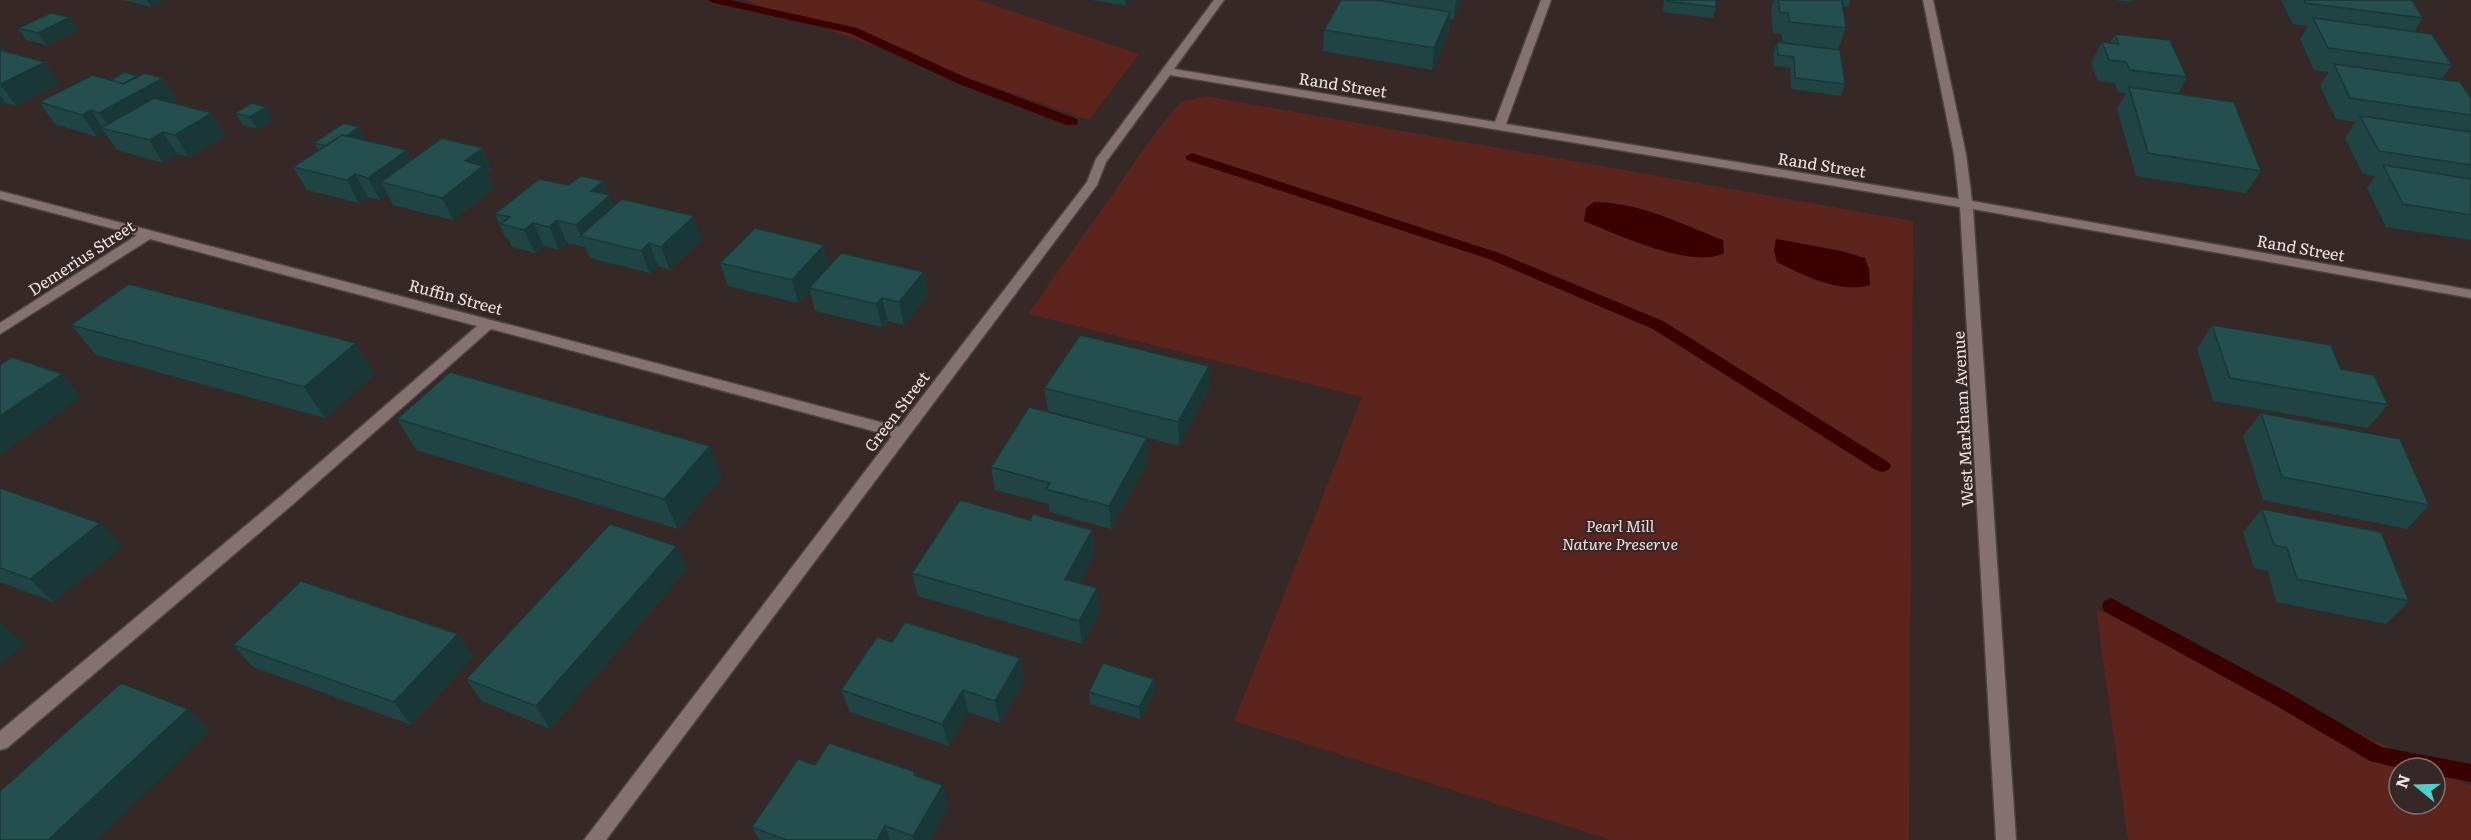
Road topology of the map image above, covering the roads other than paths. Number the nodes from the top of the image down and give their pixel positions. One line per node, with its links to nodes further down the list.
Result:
1 (1219, 0): 4 (street, Green Street)
2 (1546, 0): 5 (street)
3 (1928, 0): 7 (street, West Markham Avenue)
4 (1167, 71): 5 (street, Rand Street); 12 (street, Green Street)
5 (1499, 127): 7 (street, Rand Street)
6 (0, 195): 8 (street, Ruffin Street)
7 (1966, 204): 9 (street, Rand Street); 15 (street, West Markham Avenue)
8 (150, 233): 10 (street, Ruffin Street); 11 (street, Demerius Street)
9 (2471, 294)
10 (489, 323): 12 (street, Ruffin Street); 13 (street)
11 (0, 329)
12 (903, 433): 14 (street, Green Street)
13 (0, 742)
14 (594, 840)
15 (2006, 840)

